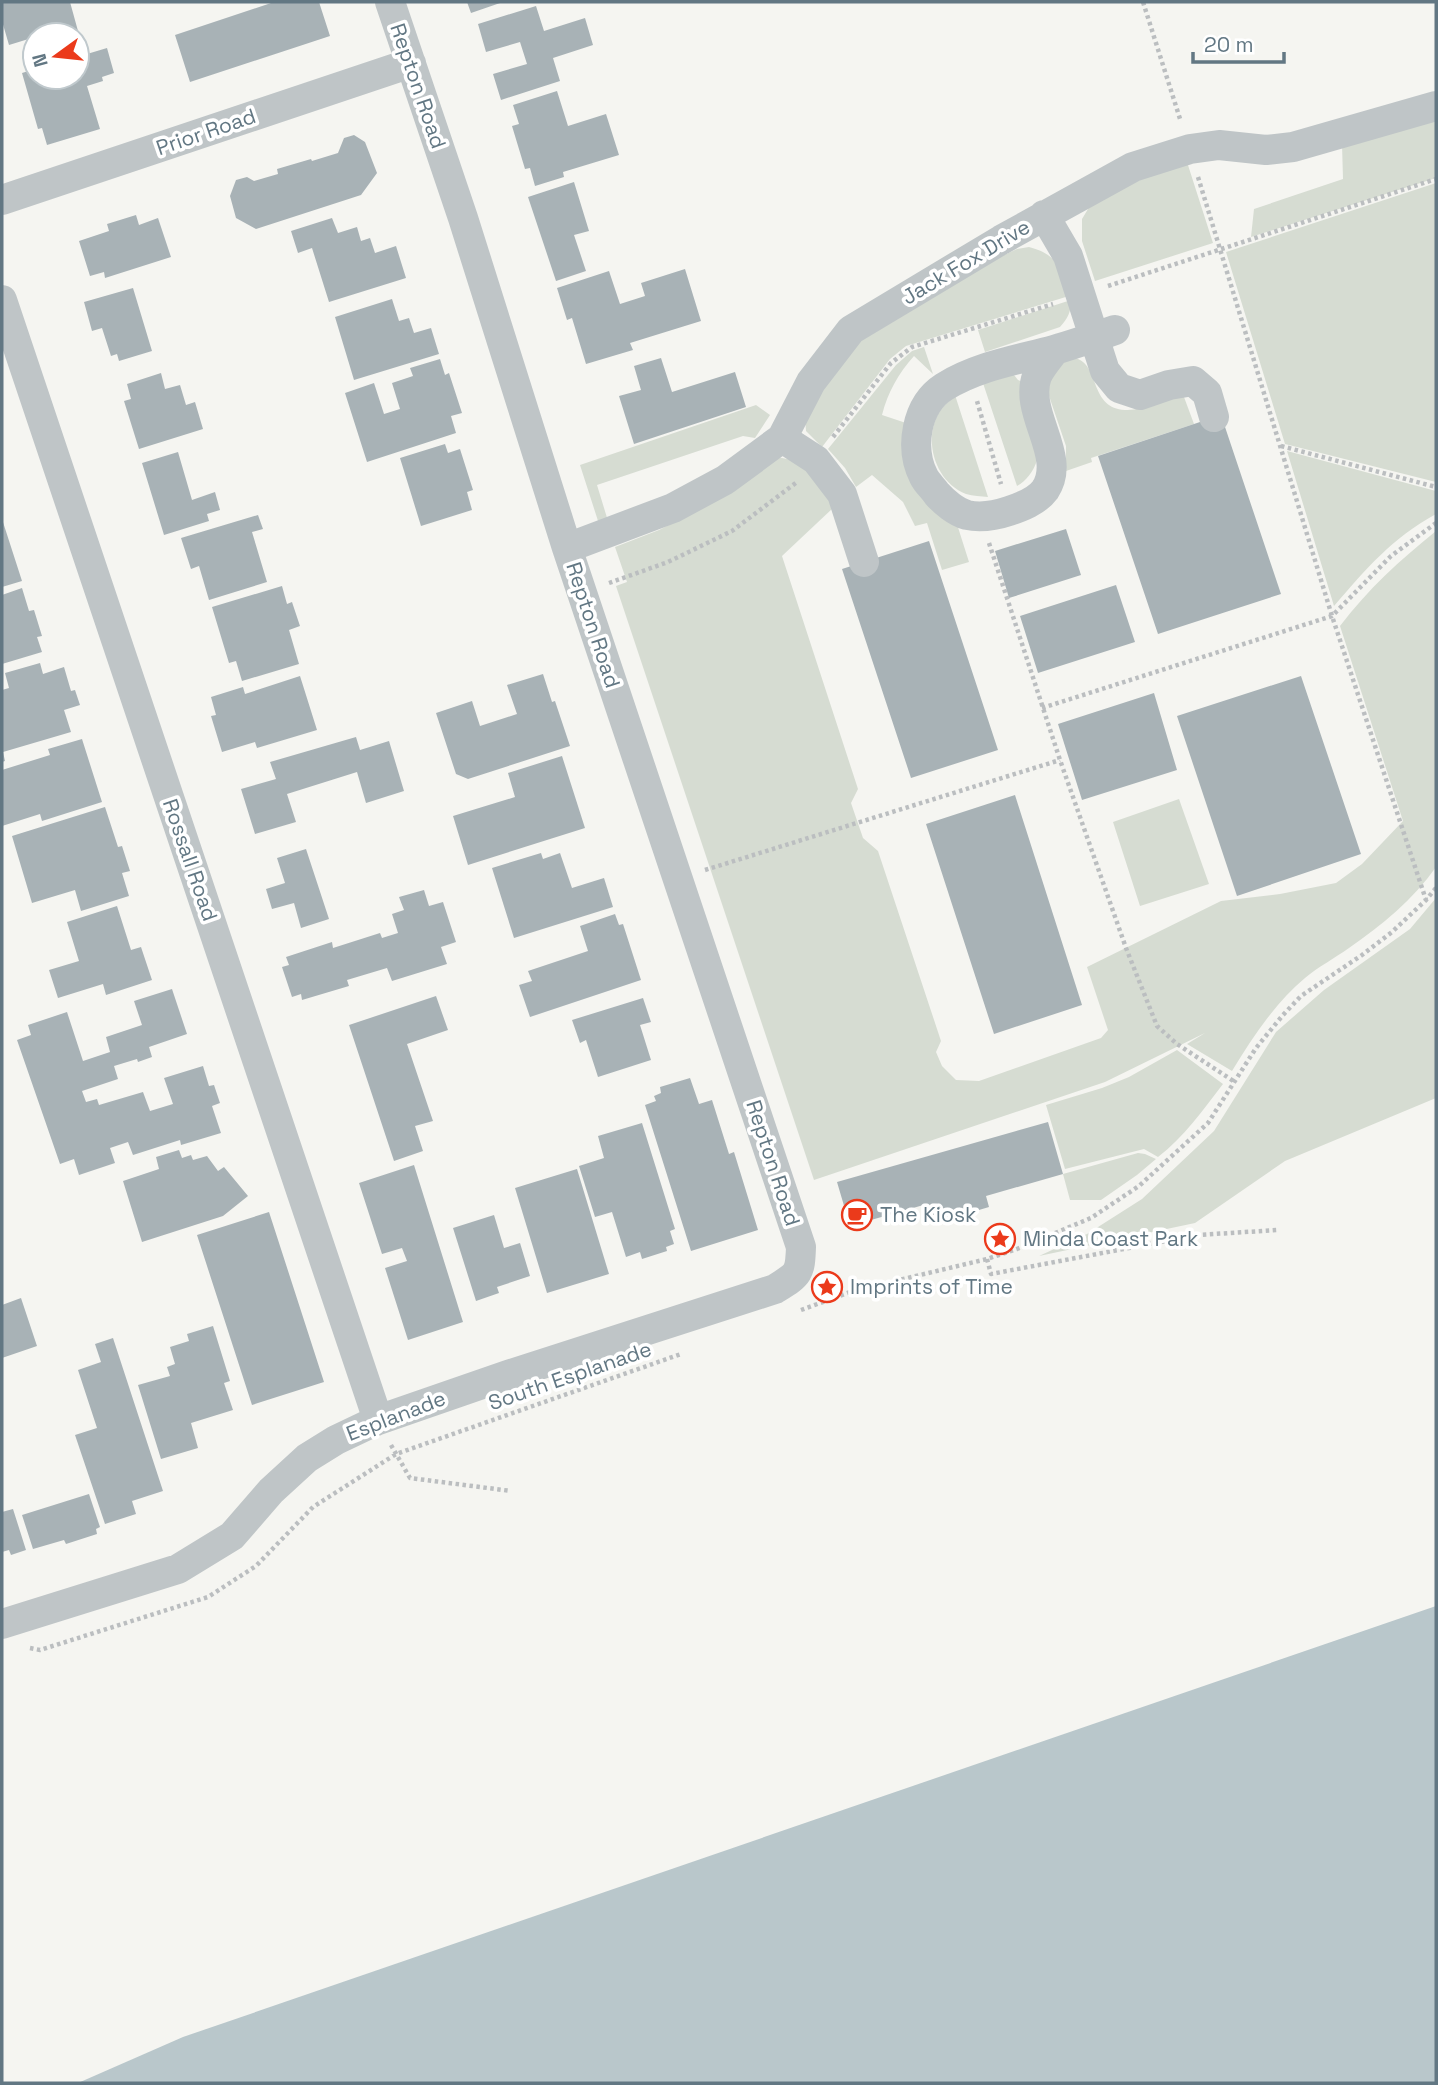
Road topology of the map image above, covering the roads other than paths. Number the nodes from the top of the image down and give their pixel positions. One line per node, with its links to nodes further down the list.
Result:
1 (390, 2): 2 (street, Repton Road)
2 (411, 63): 4 (street, Prior Road); 11 (street, Repton Road)
3 (1436, 106): 5 (street, Jack Fox Drive)
4 (2, 200)
5 (1044, 215): 7 (street); 10 (street, Jack Fox Drive)
6 (2, 300): 14 (street, Rossall Road)
7 (1104, 333): 8 (street); 9 (street)
8 (1055, 350): 8 (street)
9 (1214, 417)
10 (782, 438): 11 (street, Jack Fox Drive); 12 (street)
11 (568, 548): 13 (street, Repton Road)
12 (864, 562)
13 (801, 1247): 14 (street, Esplanade)
14 (378, 1420): 15 (street, Esplanade)
15 (2, 1624)

